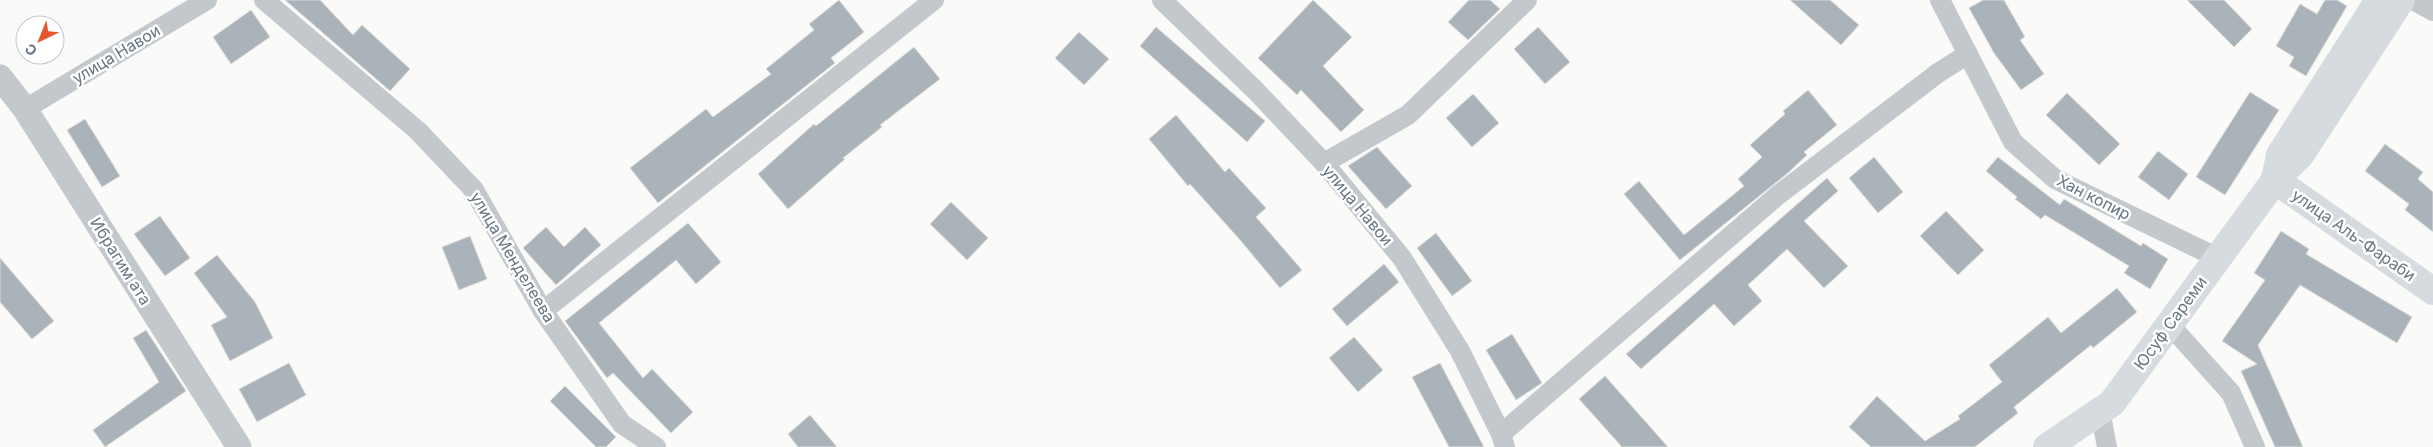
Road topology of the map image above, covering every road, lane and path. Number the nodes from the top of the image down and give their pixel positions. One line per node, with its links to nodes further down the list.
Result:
1 (207, 0): 13 (street, улица Навои)
2 (264, 0): 18 (street, улица Менделеева)
3 (934, 0): 18 (street)
4 (1162, 0): 14 (street, улица Навои)
5 (1527, 0): 14 (street)
6 (1940, 0): 11 (street, Хан копир)
7 (2379, 0): 15 (main road, Юсуф Сареми)
8 (2401, 0): 15 (main road, Юсуф Сареми)
9 (2413, 0): 10 (street)
10 (2433, 11)
11 (1968, 54): 16 (street, Хан копир); 21 (street)
12 (0, 77): 13 (street, Ибрагим ата)
13 (24, 109): 22 (street, Ибрагим ата)
14 (1324, 163): 21 (street, улица Навои)
15 (2275, 180): 16 (main road, Юсуф Сареми); 17 (main road, улица Аль-Фараби)
16 (2218, 258): 19 (main road, Юсуф Сареми)
17 (2433, 291)
18 (543, 311): 23 (street, улица Менделеева)
19 (2169, 324): 20 (main road, Юсуф Сареми); 26 (street)
20 (2100, 410): 24 (main road, Юсуф Сареми); 25 (street)
21 (1503, 440)
22 (239, 447)
23 (656, 447)
24 (2047, 447)
25 (2106, 447)
26 (2255, 447)

